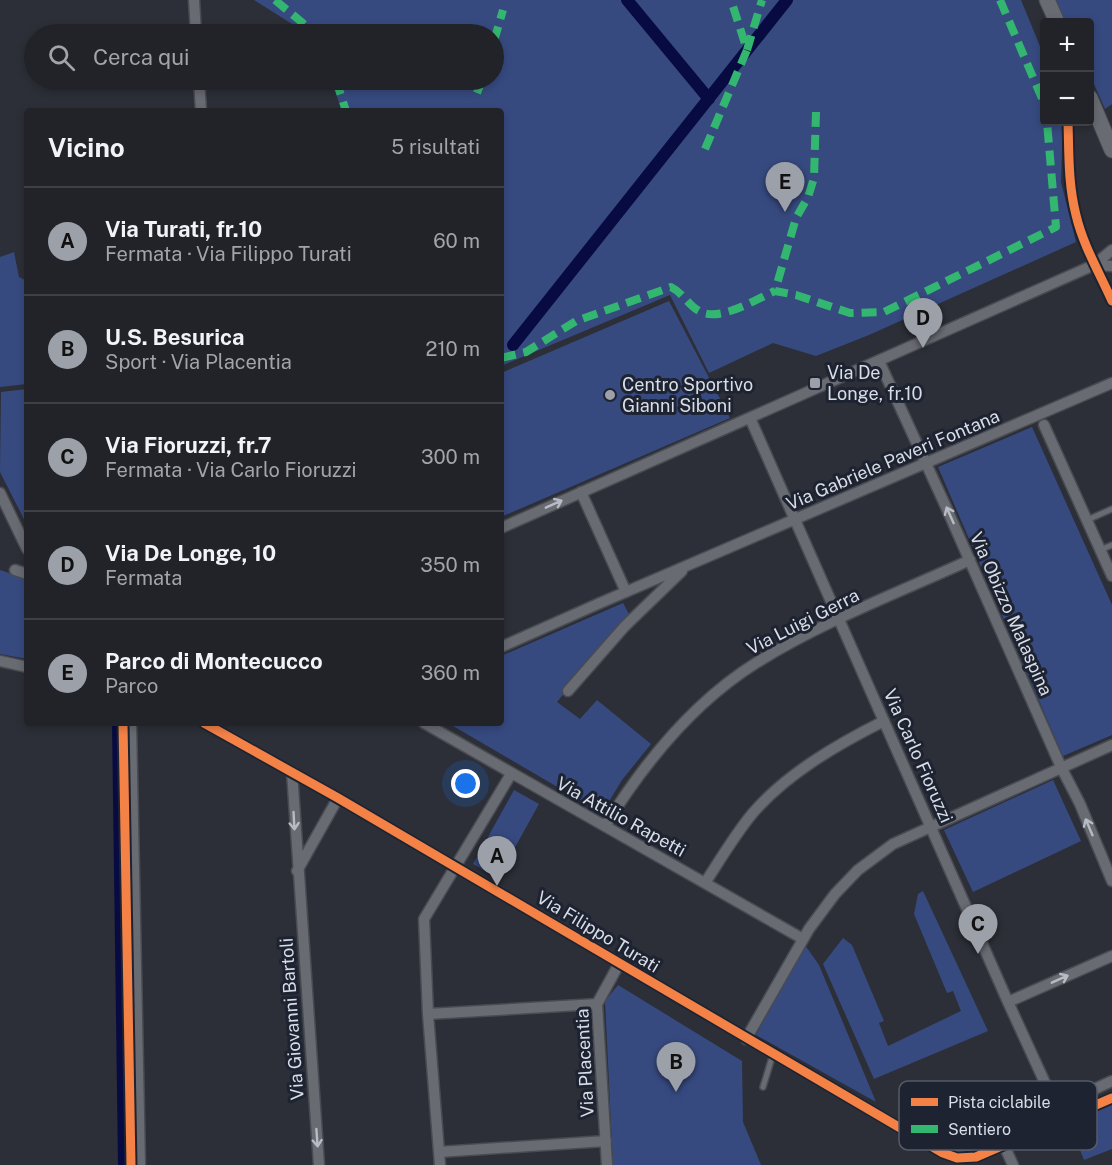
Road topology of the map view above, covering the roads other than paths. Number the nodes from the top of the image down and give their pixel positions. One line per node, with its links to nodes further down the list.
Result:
1 (194, 0): 4 (street)
2 (1047, 0): 3 (main road)
3 (1055, 18)
4 (195, 24)
5 (200, 90): 6 (street)
6 (201, 108)
7 (1094, 109): 8 (main road)
8 (1112, 150)
9 (1112, 250): 10 (street)
10 (1094, 265): 11 (street); 12 (street)
11 (1112, 266)
12 (879, 361): 14 (street); 16 (street, Via Obizzo Malaspina)
13 (1112, 384): 16 (street, Via Gabriele Paveri Fontana)
14 (750, 418): 17 (street); 20 (street, Via Carlo Fioruzzi)
15 (1044, 425): 21 (street)
16 (926, 463): 20 (street, Via Gabriele Paveri Fontana); 26 (street, Via Obizzo Malaspina, one-way to 16)
17 (581, 492): 22 (street, one-way to 17); 31 (street)
18 (0, 493): 23 (street)
19 (1112, 509): 21 (lane)
20 (796, 519): 27 (street, Via Gabriele Paveri Fontana); 32 (street, Via Carlo Fioruzzi)
21 (1087, 520): 25 (street)
22 (504, 527)
23 (24, 543)
24 (1112, 544): 25 (lane)
25 (1100, 550): 30 (street)
26 (970, 560): 32 (street, Via Luigi Gerra); 42 (street, Via Obizzo Malaspina)
27 (686, 566): 31 (street, Via Gabriele Paveri Fontana); 36 (street, Via Gabriele Paveri Fontana)
28 (15, 570): 29 (street)
29 (24, 573)
30 (1112, 576)
31 (626, 592): 33 (street, Via Gabriele Paveri Fontana)
32 (840, 620): 37 (street, Via Carlo Fioruzzi); 46 (street, Via Luigi Gerra)
33 (504, 646)
34 (0, 661): 35 (street)
35 (24, 666)
36 (568, 691)
37 (884, 721): 47 (street, Via Carlo Fioruzzi); 51 (street)
38 (131, 726): 74 (street)
39 (212, 726): 43 (street, Via Filippo Turati)
40 (429, 726): 44 (street, Via Attilio Rapetti)
41 (1112, 745): 42 (street)
42 (1061, 768): 47 (street); 50 (street, Via Obizzo Malaspina, one-way to 42)
43 (291, 772): 45 (street, Via Filippo Turati); 49 (street, Via Giovanni Bartoli, one-way to 49)
44 (511, 774): 46 (street, Via Attilio Rapetti); 48 (street)
45 (338, 798): 48 (street, Via Filippo Turati); 49 (street)
46 (605, 826): 51 (street, Via Attilio Rapetti)
47 (931, 827): 52 (street); 55 (street, Via Carlo Fioruzzi)
48 (457, 868): 54 (street, Via Filippo Turati); 57 (street)
49 (297, 871): 75 (street, Via Giovanni Bartoli, one-way to 75)
50 (1112, 881)
51 (705, 883): 52 (street, Via Attilio Rapetti)
52 (803, 939): 58 (street)
53 (1112, 956): 55 (street, one-way to 53)
54 (619, 964): 56 (street, Via Placentia); 58 (street, Via Filippo Turati)
55 (1008, 1002): 60 (street, Via Carlo Fioruzzi)
56 (597, 1004): 57 (street); 67 (street, Via Placentia)
57 (428, 1014): 72 (street)
58 (746, 1039): 59 (street, Via Filippo Turati)
59 (773, 1054): 62 (lane); 66 (street, Via Filippo Turati)
60 (1044, 1081)
61 (1112, 1081): 63 (street)
62 (763, 1087)
63 (1097, 1088)
64 (1112, 1098): 65 (street)
65 (1097, 1105)
66 (899, 1127)
67 (606, 1141): 72 (street); 77 (street, Via Placentia)
68 (938, 1150): 73 (street, Via Filippo Turati)
69 (955, 1150): 73 (street)
70 (992, 1150): 73 (street)
71 (1006, 1150): 78 (street)
72 (439, 1152): 76 (street)
73 (943, 1153)
74 (141, 1165)
75 (319, 1165)
76 (440, 1165)
77 (607, 1165)
78 (1013, 1165)

